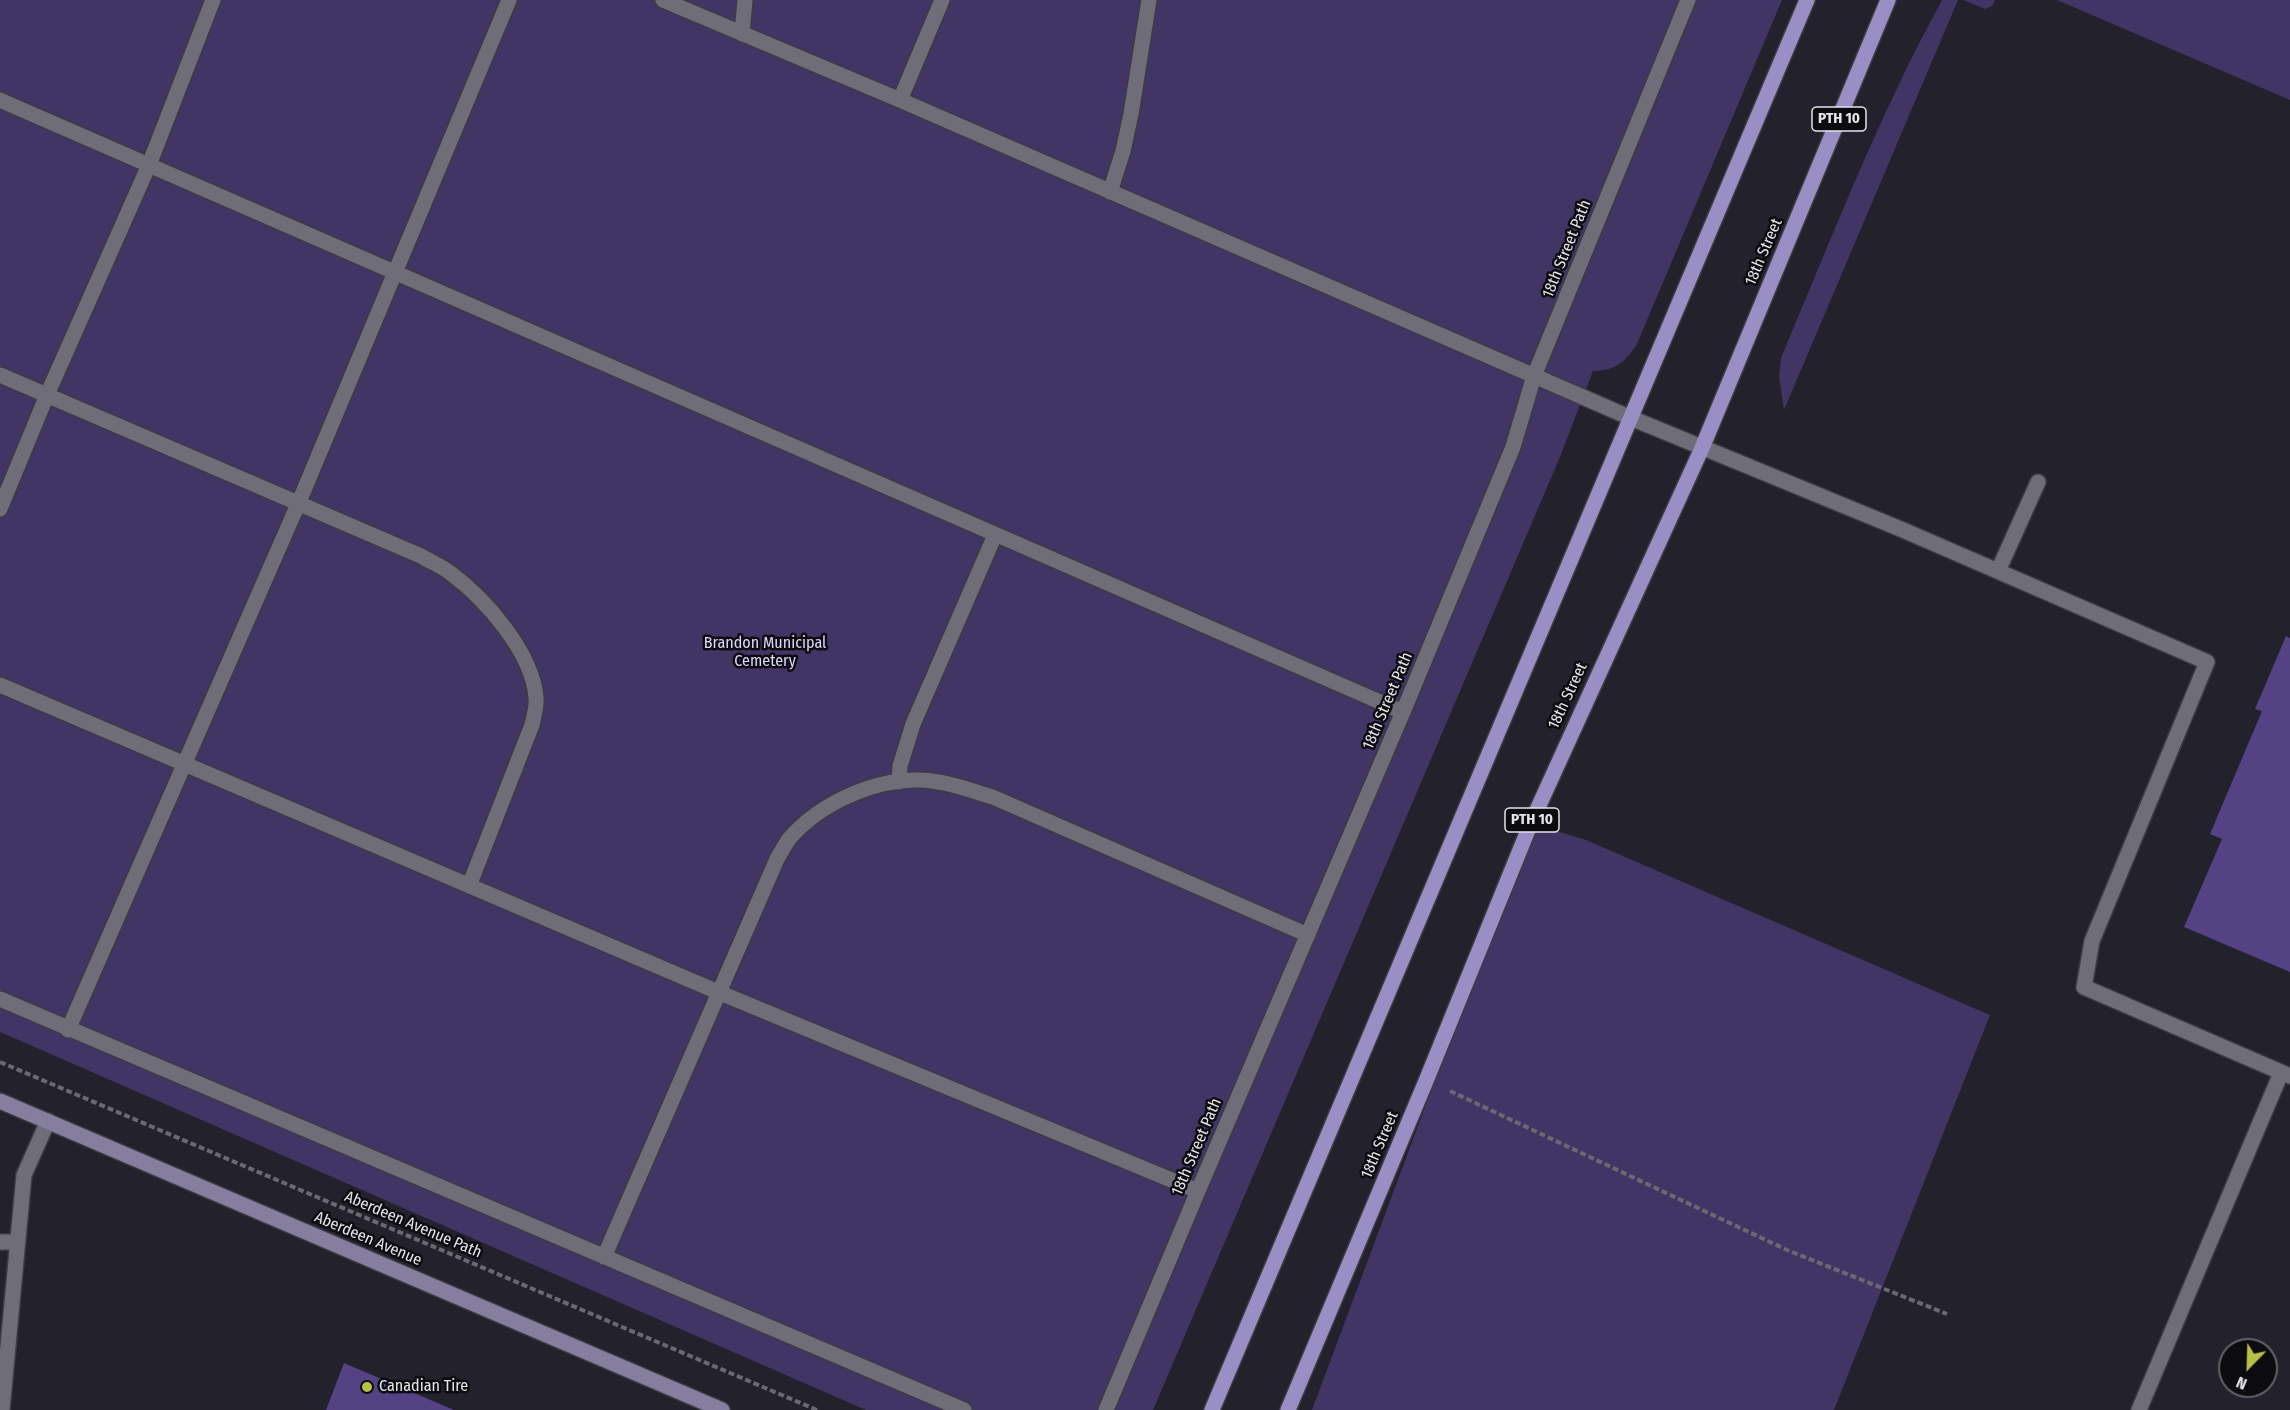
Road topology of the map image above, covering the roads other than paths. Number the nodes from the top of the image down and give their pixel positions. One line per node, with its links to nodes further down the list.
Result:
1 (213, 0): 13 (lane)
2 (509, 0): 15 (lane)
3 (663, 0): 10 (lane)
4 (745, 0): 10 (lane)
5 (942, 0): 12 (lane)
6 (1149, 0): 14 (lane)
7 (1689, 0): 17 (lane, 18th Street Path)
8 (1807, 0): 19 (main road)
9 (1888, 0): 20 (main road, 18th Street / PTH 10)
10 (741, 34): 12 (lane)
11 (0, 100): 13 (lane)
12 (900, 100): 14 (lane)
13 (149, 165): 15 (lane); 18 (lane)
14 (1110, 192): 17 (lane)
15 (396, 273): 22 (lane); 24 (lane)
16 (0, 375): 18 (lane)
17 (1534, 376): 19 (lane); 27 (lane, 18th Street Path)
18 (47, 394): 22 (lane); 23 (lane)
19 (1631, 418): 20 (lane); 46 (main road)
20 (1702, 448): 25 (lane); 47 (main road, 18th Street / PTH 10)
21 (2038, 482): 25 (lane)
22 (299, 502): 28 (lane); 30 (lane)
23 (0, 509)
24 (995, 535): 27 (lane); 29 (lane)
25 (1998, 571): 35 (lane)
26 (0, 685): 28 (lane)
27 (1403, 712): 31 (lane, 18th Street Path)
28 (186, 763): 30 (lane); 34 (lane)
29 (898, 782): 31 (lane); 32 (lane)
30 (469, 886): 32 (lane)
31 (1308, 935): 38 (lane, 18th Street Path)
32 (718, 992): 38 (lane); 41 (lane)
33 (0, 999): 34 (lane)
34 (68, 1030): 41 (lane)
35 (2286, 1074): 48 (lane)
36 (0, 1101): 37 (street, Aberdeen Avenue)
37 (48, 1121): 40 (lane); 43 (street, Aberdeen Avenue)
38 (1198, 1191): 45 (lane, 18th Street Path)
39 (0, 1242): 40 (lane)
40 (18, 1242): 42 (lane)
41 (604, 1257): 44 (lane)
42 (2, 1410)
43 (722, 1410)
44 (964, 1410)
45 (1107, 1410)
46 (1212, 1410)
47 (1288, 1410)
48 (2139, 1410)

